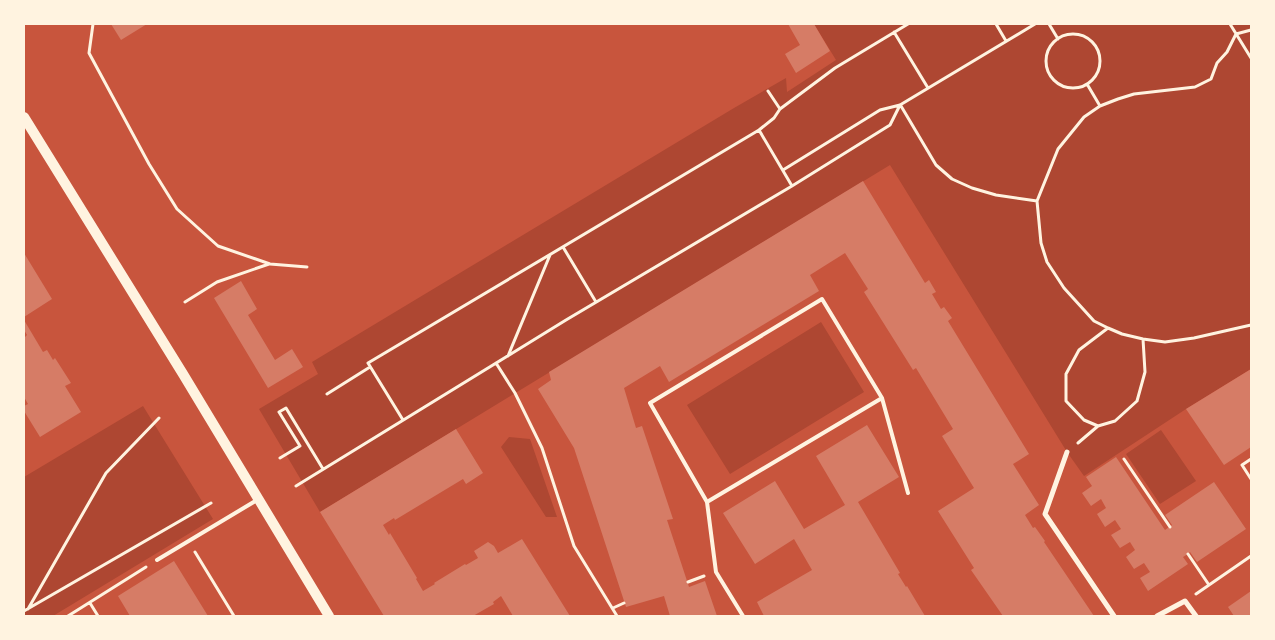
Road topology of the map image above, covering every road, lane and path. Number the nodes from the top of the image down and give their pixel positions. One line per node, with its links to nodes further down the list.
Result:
1 (93, 24): 27 (path)
2 (908, 24): 7 (path)
3 (996, 24): 12 (path)
4 (1034, 24): 12 (path)
5 (1049, 24): 11 (path)
6 (1230, 24): 10 (path)
7 (901, 26): 9 (path)
8 (1251, 30): 10 (path)
9 (894, 32): 15 (path); 19 (path)
10 (1236, 34): 13 (path); 18 (path)
11 (1058, 39): 14 (path); 14 (path)
12 (1006, 41): 15 (path)
13 (1251, 58)
14 (1087, 84): 18 (path)
15 (928, 88): 17 (path)
16 (768, 91): 19 (path)
17 (900, 105): 22 (path); 23 (path); 24 (path)
18 (1100, 106): 24 (path)
19 (780, 109): 21 (path)
20 (24, 117): 50 (main road)
21 (759, 130): 22 (path); 25 (path)
22 (783, 170): 23 (path)
23 (792, 186): 30 (path)
24 (1037, 201): 32 (path)
25 (563, 247): 26 (path); 30 (path)
26 (550, 255): 34 (path); 36 (path)
27 (270, 264): 28 (path); 29 (path)
28 (308, 267)
29 (185, 302)
30 (596, 302): 34 (path)
31 (1251, 325): 33 (path)
32 (1108, 328): 33 (path); 41 (path)
33 (1143, 339): 41 (path)
34 (508, 356): 35 (path)
35 (496, 363): 40 (path); 62 (path)
36 (370, 367): 37 (path); 40 (path)
37 (327, 394)
38 (882, 398): 49 (lane); 51 (lane); 51 (lane)
39 (159, 418): 63 (path)
40 (403, 420): 46 (path)
41 (1098, 426): 42 (path)
42 (1067, 452): 71 (street)
43 (280, 458): 46 (path)
44 (1124, 459): 53 (path)
45 (1251, 459): 47 (path)
46 (323, 469): 48 (path)
47 (1251, 479)
48 (296, 486)
49 (908, 493)
50 (258, 499): 54 (lane); 68 (main road)
51 (707, 502): 70 (lane)
52 (211, 503): 63 (path)
53 (1170, 527)
54 (188, 541): 57 (lane); 67 (path)
55 (1188, 554): 58 (path)
56 (1251, 556): 58 (path)
57 (157, 560): 60 (path)
58 (1209, 585): 59 (path)
59 (1185, 601): 72 (street); 73 (street)
60 (90, 603): 65 (path); 66 (path)
61 (624, 603): 62 (path)
62 (612, 608): 69 (path)
63 (28, 609): 64 (path)
64 (24, 611)
65 (68, 616)
66 (98, 616)
67 (234, 616)
68 (329, 616)
69 (617, 616)
70 (742, 616)
71 (1114, 616)
72 (1157, 616)
73 (1196, 616)

